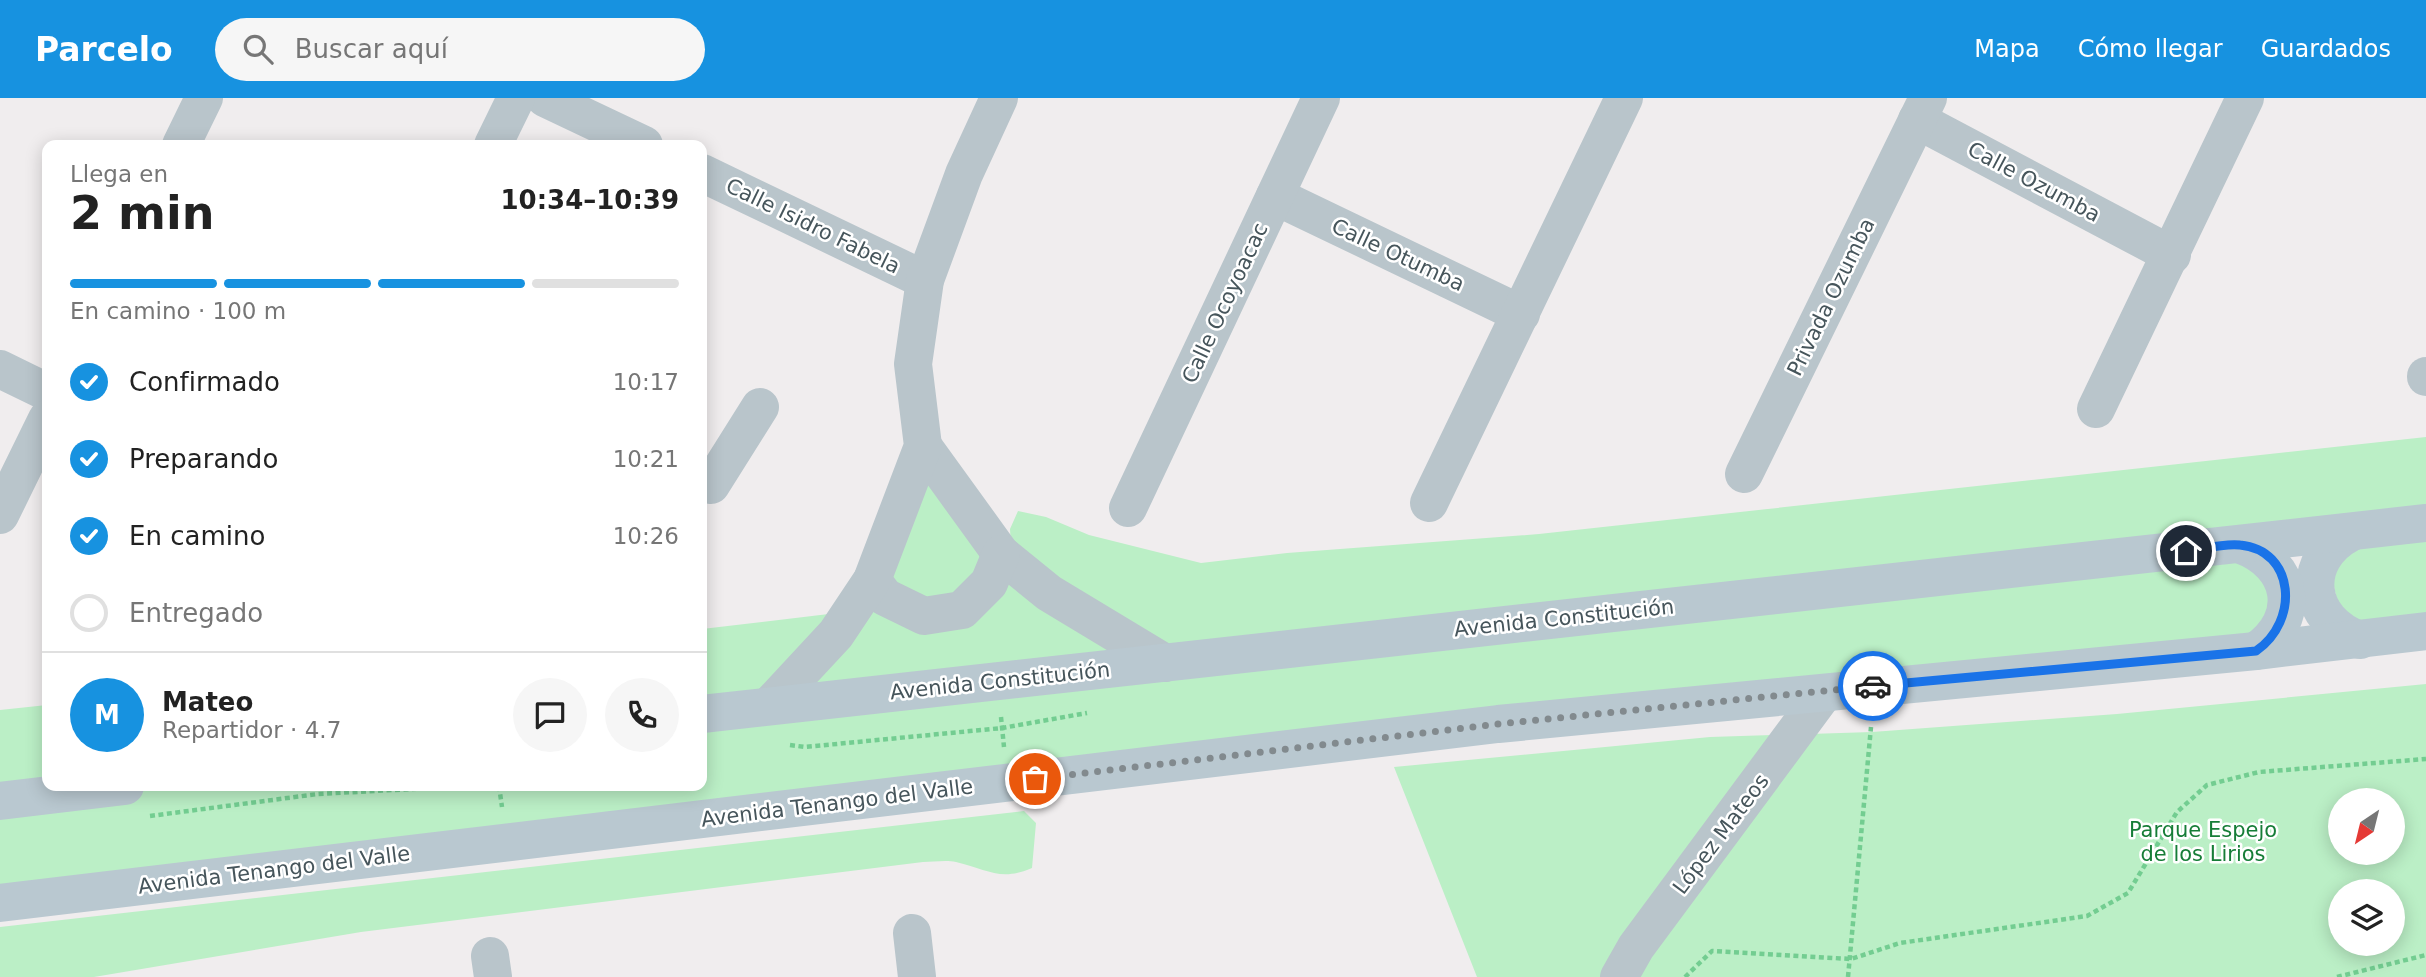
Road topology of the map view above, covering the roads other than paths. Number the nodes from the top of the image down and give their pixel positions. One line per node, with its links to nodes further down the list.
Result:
1 (204, 98): 9 (street)
2 (516, 98): 10 (street)
3 (545, 98): 11 (street)
4 (999, 98): 15 (street)
5 (1321, 98): 13 (street, Calle Ocoyoacac)
6 (1624, 98): 16 (street)
7 (2245, 98): 14 (street)
8 (1923, 109): 14 (street, Calle Ozumba); 23 (street, Privada Ozumba)
9 (183, 140)
10 (495, 140)
11 (633, 140)
12 (707, 175): 15 (street, Calle Isidro Fabela)
13 (1275, 196): 16 (street, Calle Otumba); 26 (street, Calle Ocoyoacac)
14 (2172, 255): 20 (street)
15 (925, 279): 22 (street)
16 (1521, 314): 25 (street)
17 (0, 369): 18 (street)
18 (42, 390)
19 (760, 407): 24 (street)
20 (2096, 409)
21 (42, 429): 27 (street)
22 (923, 446): 31 (street); 32 (street)
23 (1744, 474)
24 (707, 481)
25 (1429, 503)
26 (1128, 508)
27 (0, 515)
28 (2426, 523): 29 (main road, Avenida Constitución)
29 (2350, 533): 30 (main road, Avenida Constitución); 34 (main road)
30 (2241, 545): 35 (main road); 36 (main road, Avenida Constitución)
31 (1001, 554): 32 (street); 36 (street)
32 (872, 580): 38 (street)
33 (2426, 631): 34 (main road, Avenida Tenango del Valle)
34 (2360, 640): 35 (main road, Avenida Tenango del Valle)
35 (2256, 651): 37 (main road, Avenida Tenango del Valle)
36 (1165, 663): 38 (main road, Avenida Constitución)
37 (1824, 693): 42 (main road, Avenida Tenango del Valle); 45 (street, López Mateos)
38 (769, 706): 39 (main road, Avenida Constitución)
39 (707, 713)
40 (0, 801): 41 (main road)
41 (131, 802)
42 (0, 903)
43 (912, 933): 44 (street)
44 (917, 977)
45 (1619, 977)

